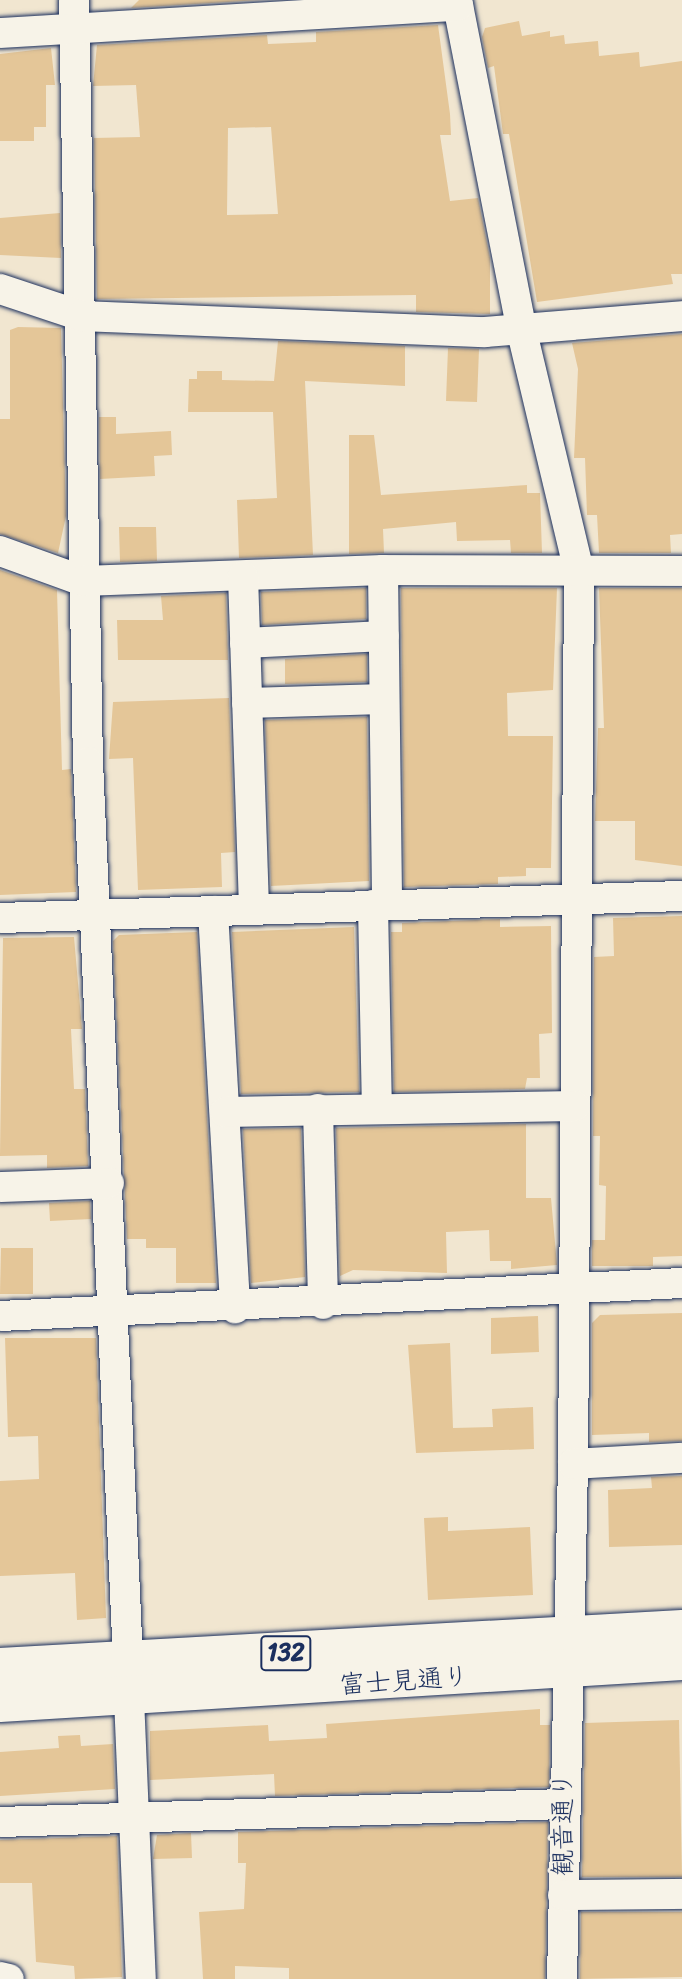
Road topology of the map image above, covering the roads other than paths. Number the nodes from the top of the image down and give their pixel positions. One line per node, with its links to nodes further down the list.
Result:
1 (458, 3): 2 (street); 7 (street, 観音通り)
2 (74, 14): 3 (street); 5 (street)
3 (0, 33)
4 (0, 289): 5 (street)
5 (81, 316): 7 (street); 13 (street)
6 (682, 316): 7 (street)
7 (522, 332): 10 (street, 観音通り)
8 (0, 551): 13 (street)
9 (383, 570): 10 (street); 12 (street); 14 (street)
10 (579, 571): 11 (street); 19 (street, 観音通り)
11 (682, 571)
12 (243, 576): 13 (street); 15 (street)
13 (83, 581): 23 (street)
14 (384, 636): 15 (street); 16 (street)
15 (245, 643): 17 (street)
16 (384, 699): 17 (street); 20 (street)
17 (247, 703): 21 (street)
18 (682, 896): 19 (street)
19 (579, 901): 20 (street); 25 (street, 観音通り)
20 (380, 905): 21 (street); 26 (street)
21 (254, 910): 22 (street)
22 (213, 911): 23 (street); 28 (street)
23 (98, 916): 24 (street); 29 (street)
24 (0, 918)
25 (575, 1106): 26 (street); 32 (street, 観音通り)
26 (377, 1108): 27 (street)
27 (318, 1109): 28 (street); 33 (street)
28 (225, 1112): 34 (street)
29 (109, 1184): 30 (street); 35 (street)
30 (0, 1187)
31 (682, 1283): 32 (street)
32 (571, 1290): 33 (street); 38 (street, 観音通り)
33 (323, 1304): 34 (street)
34 (235, 1308): 35 (street)
35 (116, 1311): 36 (street); 41 (street)
36 (0, 1316)
37 (682, 1458): 38 (street)
38 (573, 1464): 40 (street, 観音通り)
39 (682, 1629): 40 (highway, 富士見通り / 132)
40 (568, 1652): 41 (highway, 富士見通り / 132); 42 (highway, 富士見通り / 132); 44 (highway, 富士見通り / 132); 46 (street, 観音通り)
41 (128, 1660): 43 (highway, 富士見通り / 132)
42 (682, 1661)
43 (0, 1667)
44 (130, 1698): 45 (highway, 富士見通り / 132); 47 (street)
45 (0, 1703)
46 (564, 1804): 47 (street); 50 (street, 観音通り)
47 (136, 1818): 48 (street); 53 (street)
48 (0, 1822)
49 (682, 1894): 50 (street)
50 (563, 1895): 54 (street, 観音通り)
51 (0, 1977): 52 (street)
52 (9, 1979)
53 (141, 1979)
54 (562, 1979)

